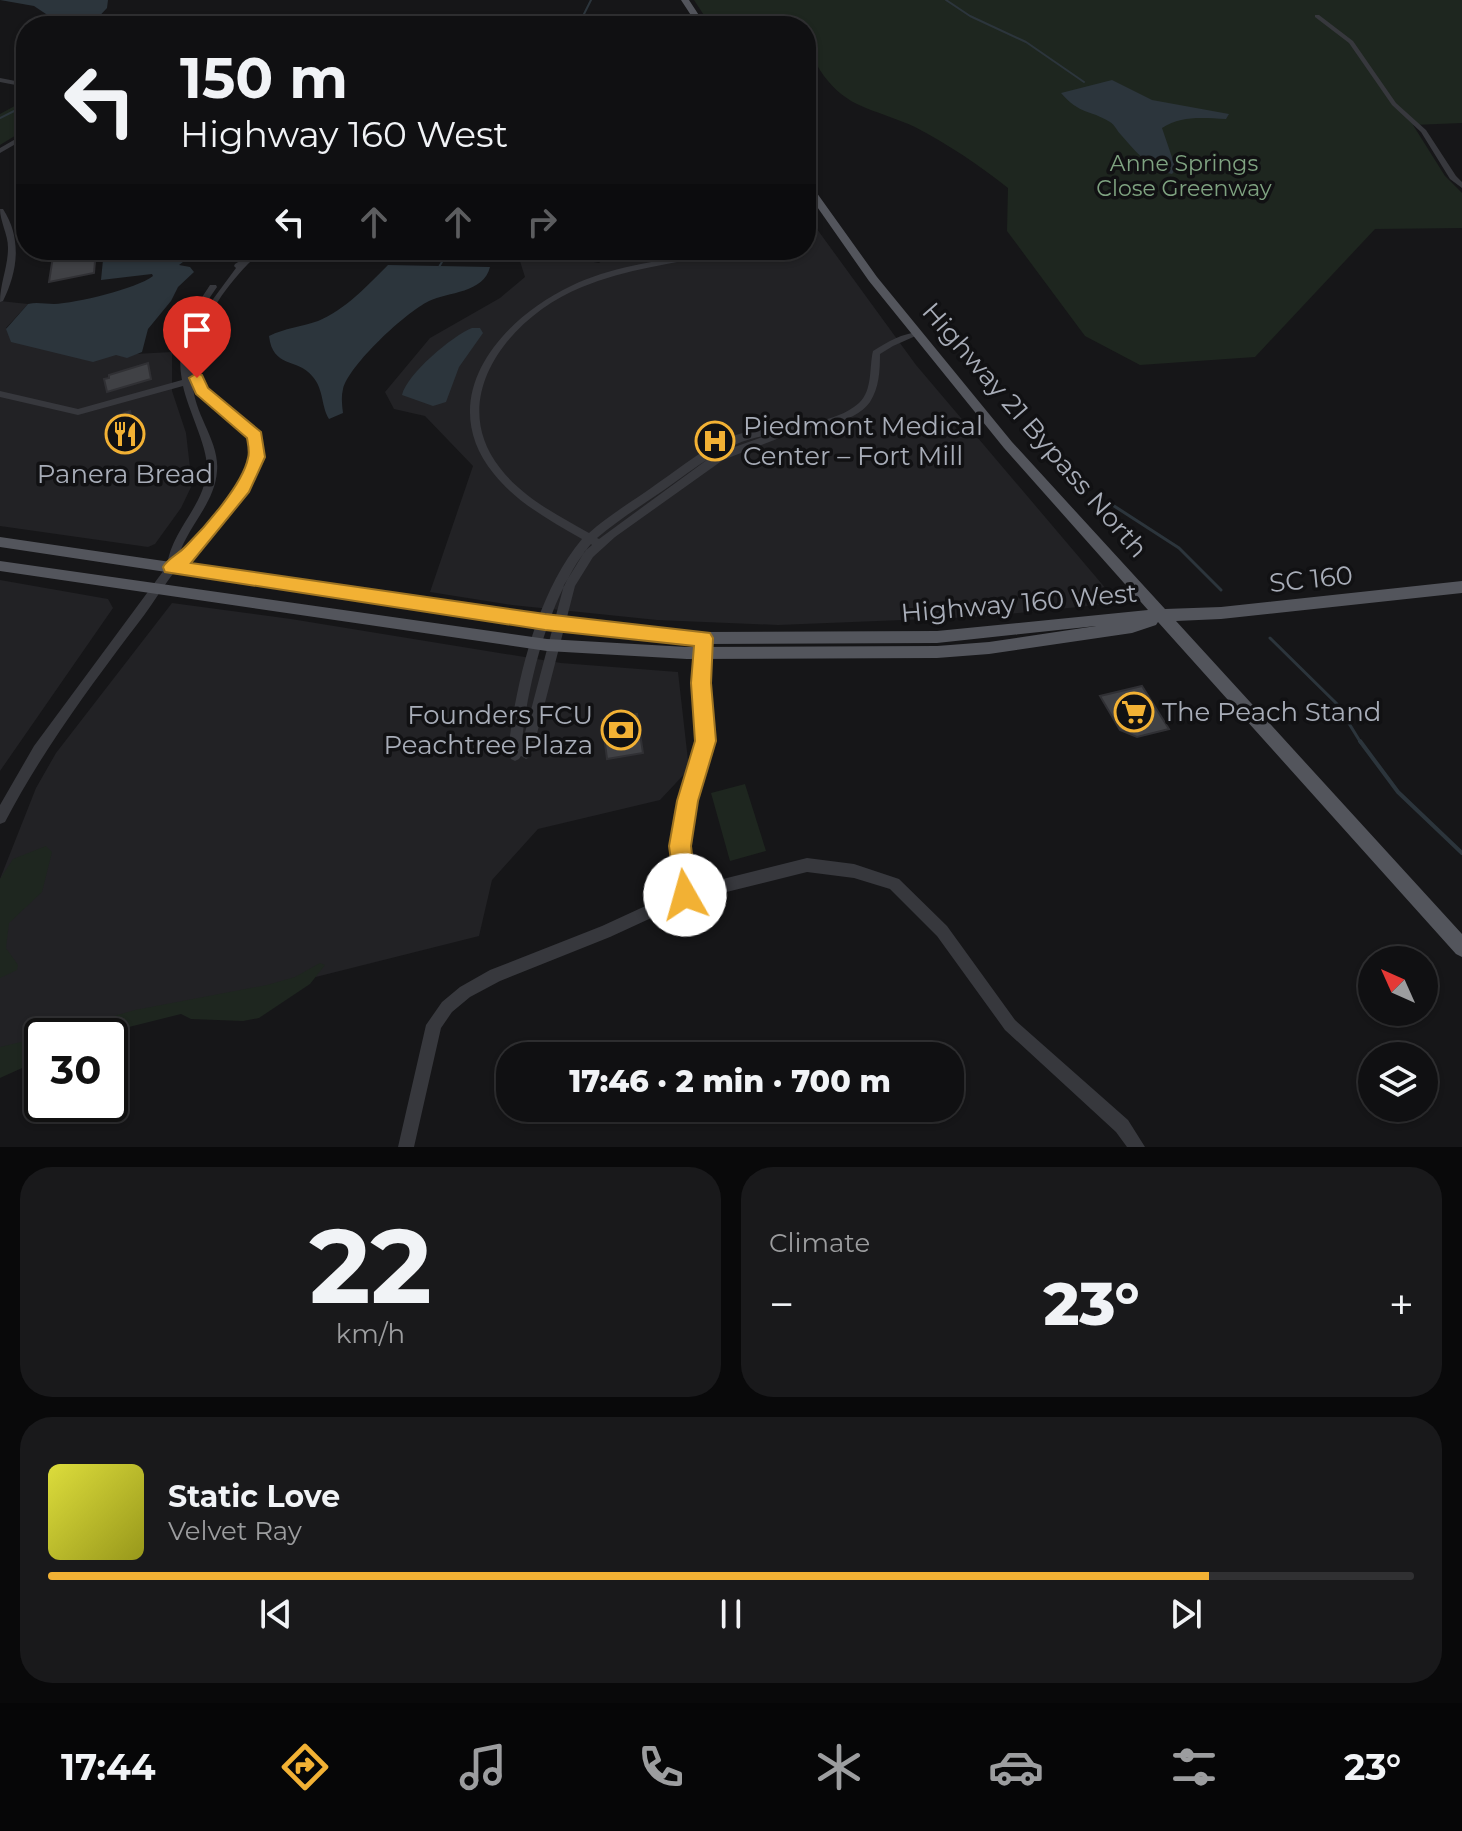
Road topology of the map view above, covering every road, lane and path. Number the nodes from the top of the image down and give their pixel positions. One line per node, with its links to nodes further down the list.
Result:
1 (494, 16): 2 (street)
2 (532, 16)
3 (1317, 16): 4 (street)
4 (1462, 186)
5 (816, 198): 10 (main road, Highway 21 Bypass North)
6 (0, 211): 9 (street)
7 (248, 260): 11 (street)
8 (681, 260): 13 (street)
9 (0, 299)
10 (916, 334): 13 (street); 19 (main road, Highway 21 Bypass North)
11 (191, 380): 12 (street); 16 (street); 16 (street)
12 (0, 394)
13 (594, 541): 20 (street)
14 (0, 542): 16 (main road, Highway 160 West / SC 160)
15 (0, 566): 18 (main road, Highway 160 West / SC 160)
16 (172, 567): 18 (street); 20 (main road, Highway 160 West / SC 160)
17 (1462, 587): 19 (main road, SC 160 / SC 160)
18 (157, 589): 20 (main road, Highway 160 West / SC 160); 23 (street)
19 (1164, 616): 21 (main road, Highway 160 West / SC 160); 25 (main road, Highway 21 Bypass North)
20 (550, 633): 21 (main road, Highway 160 West / SC 160); 22 (street)
21 (703, 646): 24 (street)
22 (520, 754)
23 (0, 818)
24 (685, 895): 26 (street); 27 (street)
25 (1462, 948)
26 (406, 1147)
27 (1137, 1147)

